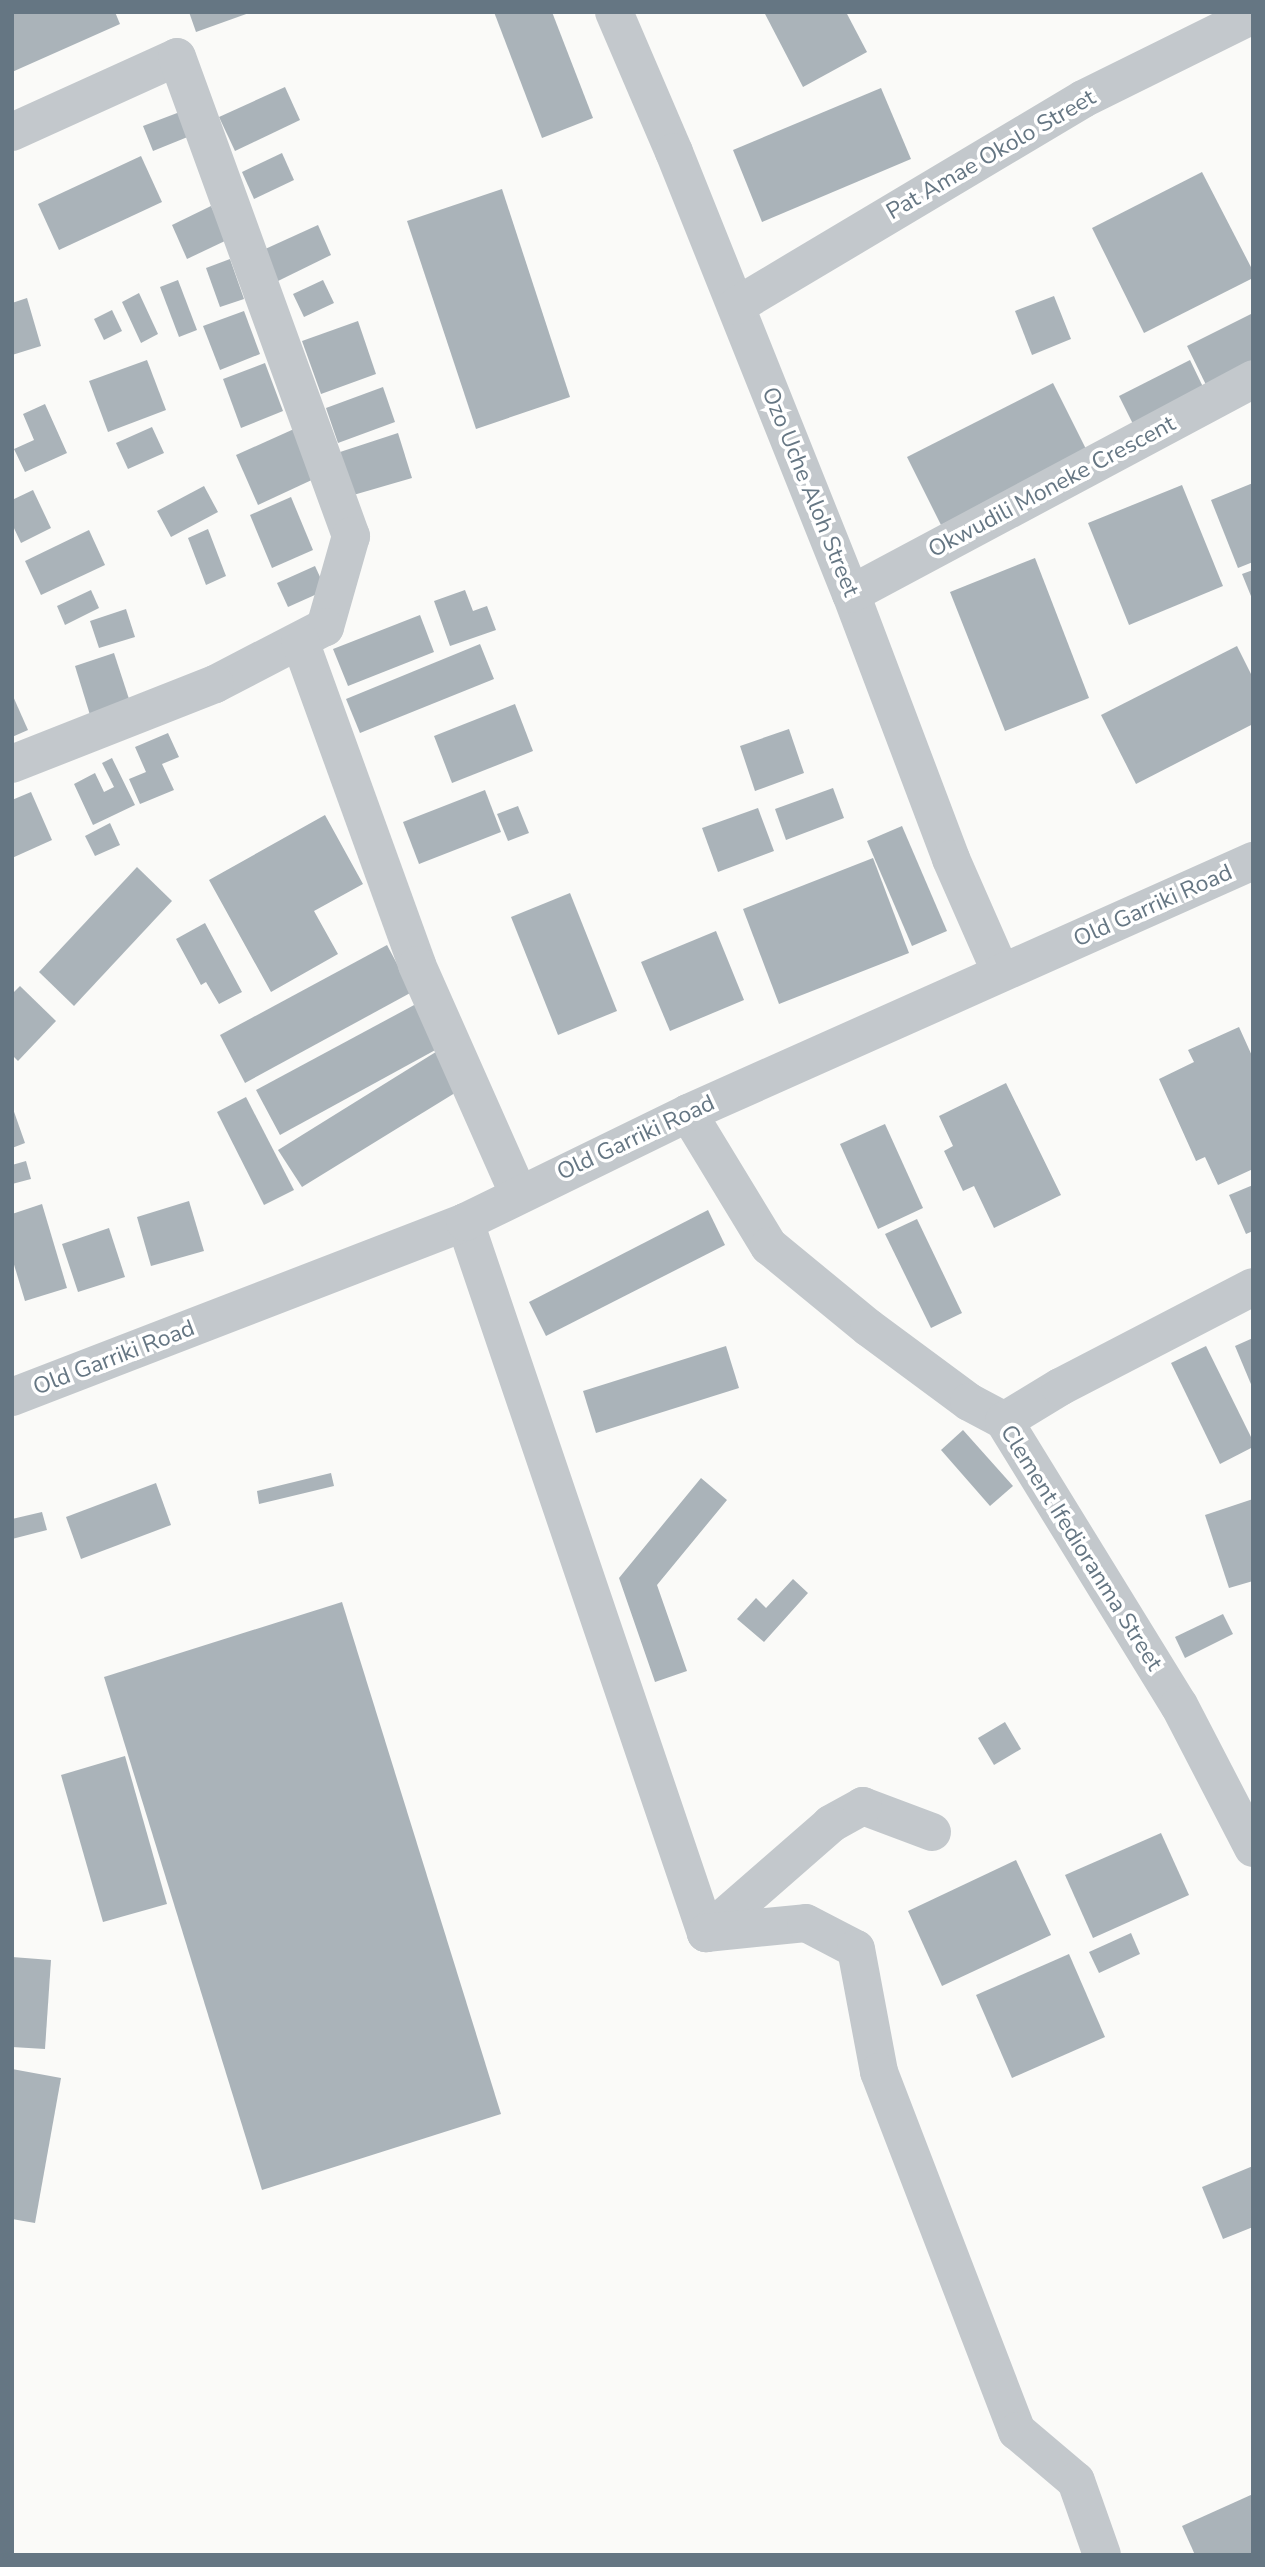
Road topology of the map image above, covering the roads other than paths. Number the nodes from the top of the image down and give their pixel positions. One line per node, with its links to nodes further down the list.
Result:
1 (614, 12): 4 (street, Ozo Uche Aloh Street)
2 (1253, 15): 4 (street, Pat Amae Okolo Street)
3 (12, 132): 7 (street)
4 (736, 306): 6 (street, Ozo Uche Aloh Street)
5 (1253, 379): 6 (street, Okwudili Moneke Crescent)
6 (851, 594): 10 (street, Ozo Uche Aloh Street)
7 (300, 641): 8 (street); 12 (street)
8 (12, 764)
9 (1253, 861): 10 (street, Old Garriki Road)
10 (1001, 973): 11 (street, Old Garriki Road)
11 (688, 1113): 12 (street, Old Garriki Road); 16 (street, Clement Ifedioranma Street)
12 (519, 1193): 13 (street, Old Garriki Road)
13 (465, 1222): 15 (street, Old Garriki Road); 19 (street)
14 (1253, 1287): 16 (street)
15 (12, 1397)
16 (1004, 1421): 18 (street, Clement Ifedioranma Street)
17 (932, 1832): 19 (street)
18 (1253, 1848)
19 (706, 1933): 20 (street)
20 (1102, 2555)

